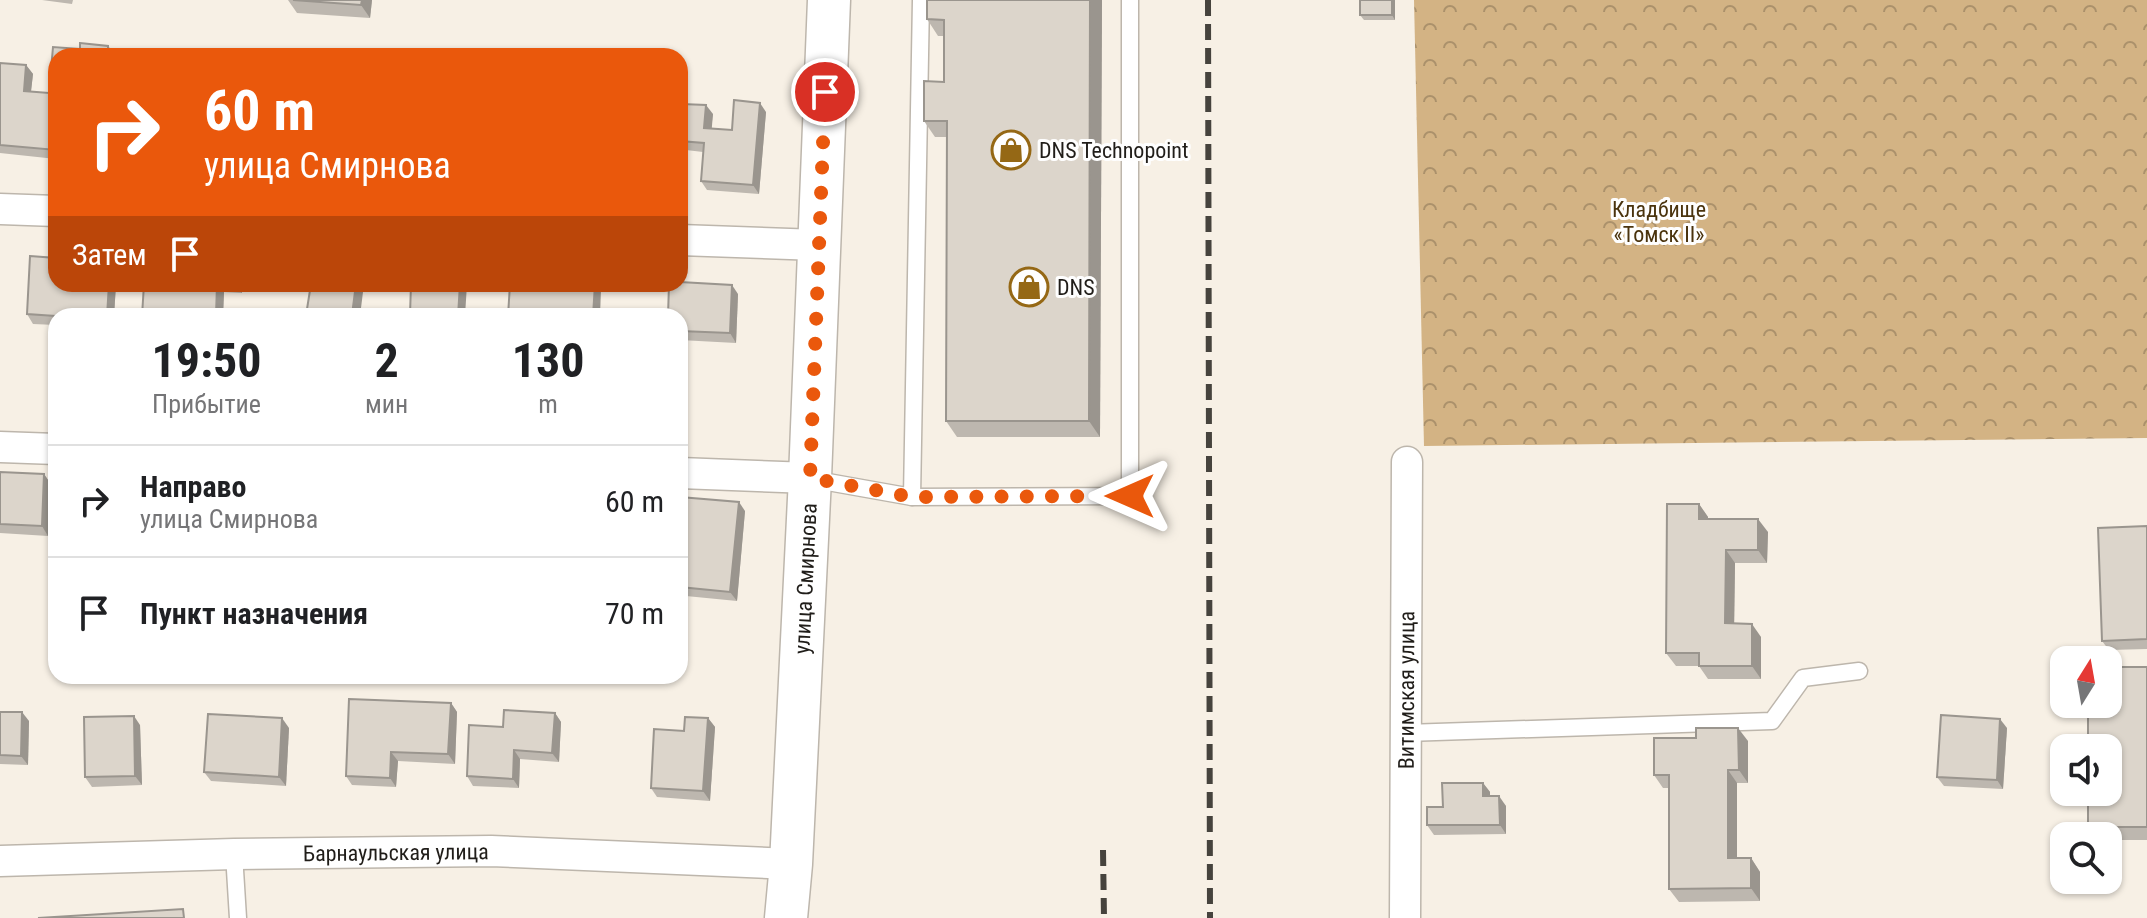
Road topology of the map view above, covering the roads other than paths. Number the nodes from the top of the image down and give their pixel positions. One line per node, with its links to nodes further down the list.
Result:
1 (829, 0): 7 (main road, улица Смирнова)
2 (921, 0): 13 (lane)
3 (1130, 0): 13 (lane)
4 (0, 209): 5 (street)
5 (48, 211)
6 (688, 240): 7 (street)
7 (818, 245): 12 (main road, улица Смирнова)
8 (0, 447): 9 (street)
9 (48, 449)
10 (1407, 462): 15 (street, Витимская улица)
11 (688, 473): 12 (street)
12 (810, 478): 13 (lane); 18 (main road, улица Смирнова)
13 (912, 497)
14 (1859, 671): 15 (lane)
15 (1406, 733): 21 (street, Витимская улица)
16 (234, 854): 17 (street, Барнаульская улица); 18 (street, Барнаульская улица); 19 (lane)
17 (0, 861)
18 (791, 864): 20 (main road, улица Смирнова)
19 (238, 918)
20 (786, 918)
21 (1405, 918)

